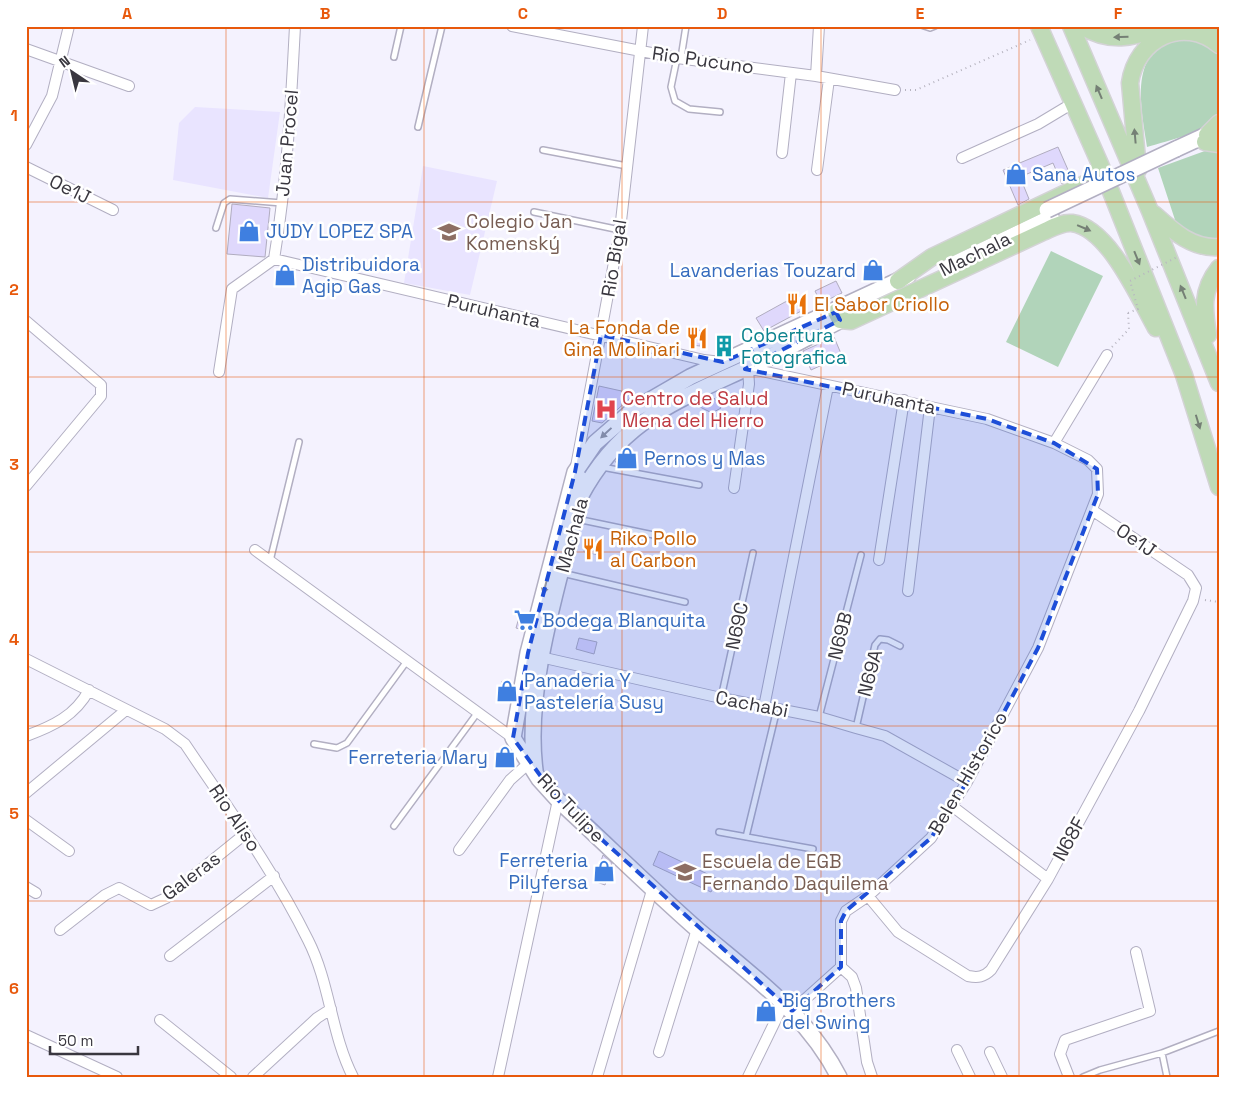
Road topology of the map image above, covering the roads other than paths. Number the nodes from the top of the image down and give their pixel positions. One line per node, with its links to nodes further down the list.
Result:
1 (69, 26): 22 (street)
2 (295, 26): 41 (street, Juan Procel)
3 (401, 26): 20 (lane)
4 (442, 26): 30 (lane)
5 (643, 26): 19 (street, Rio Bigal)
6 (686, 26): 21 (lane)
7 (819, 26): 24 (street)
8 (924, 26): 9 (lane)
9 (934, 26)
10 (1039, 26): 28 (main road)
11 (1070, 26): 40 (main road, one-way to 11)
12 (1082, 26): 13 (main road, one-way to 12)
13 (1162, 26)
14 (1213, 26): 16 (main road)
15 (519, 27): 19 (street, Rio Pucuno)
16 (1219, 30)
17 (1219, 45): 40 (main road, one-way to 17)
18 (26, 49): 22 (street)
19 (640, 51): 21 (street, Rio Pucuno); 37 (street, Rio Bigal)
20 (394, 58)
21 (679, 58): 23 (street, Rio Pucuno); 29 (lane)
22 (61, 61): 26 (street); 32 (street)
23 (791, 73): 24 (street, Rio Pucuno); 34 (street)
24 (816, 76): 25 (street, Rio Pucuno)
25 (829, 79): 27 (street, Rio Pucuno); 39 (street)
26 (129, 86)
27 (895, 90)
28 (1073, 103): 35 (street); 36 (main road)
29 (720, 112)
30 (418, 127)
31 (1215, 135): 45 (main road, Machala)
32 (26, 145)
33 (543, 150): 37 (lane)
34 (782, 153)
35 (962, 158)
36 (1100, 164): 51 (main road); 59 (main road, one-way to 59)
37 (627, 166): 47 (street, Rio Bigal)
38 (26, 167): 42 (street, Oe1J)
39 (817, 170)
40 (1139, 184): 43 (main road)
41 (282, 203): 46 (lane); 49 (street, Juan Procel)
42 (113, 210)
43 (1150, 211): 48 (main road); 60 (main road, one-way to 43)
44 (534, 212): 47 (lane)
45 (1049, 214): 51 (main road, Machala); 52 (main road, Machala)
46 (216, 228)
47 (620, 230): 54 (street, Rio Bigal)
48 (1219, 247)
49 (274, 259): 54 (street, Puruhanta); 58 (street)
50 (1219, 268): 60 (main road)
51 (898, 281): 52 (main road, Machala)
52 (838, 316): 56 (main road, Machala); 57 (main road, Machala); 59 (main road, one-way to 59)
53 (26, 322): 71 (street)
54 (601, 335): 56 (street, Puruhanta); 67 (street, Rio Bigal)
55 (1107, 355): 65 (street)
56 (723, 362): 57 (street, Puruhanta); 67 (main road, Machala, one-way to 67)
57 (748, 368): 61 (street, Puruhanta); 66 (main road, Machala); 73 (street)
58 (219, 372)
59 (1184, 375): 72 (main road, one-way to 72)
60 (1217, 376)
61 (828, 386): 62 (street, Puruhanta); 92 (street)
62 (904, 400): 63 (street, Puruhanta); 80 (street)
63 (930, 407): 65 (street, Puruhanta); 83 (street)
64 (299, 442): 81 (lane)
65 (1054, 443): 68 (street, Puruhanta)
66 (599, 467): 69 (main road, Machala); 70 (lane)
67 (575, 472): 69 (street); 87 (main road, Machala, one-way to 87)
68 (1098, 473): 74 (street, Belen Historico)
69 (588, 481): 75 (main road, Machala)
70 (699, 485)
71 (26, 486)
72 (1219, 487)
73 (734, 488)
74 (1092, 510): 84 (street, Oe1J); 102 (street, Belen Historico)
75 (574, 519): 76 (lane); 82 (main road, Machala)
76 (692, 543)
77 (255, 550): 81 (street, Rio Tulipe)
78 (753, 553): 91 (lane, N69C)
79 (861, 555): 96 (lane, N69B)
80 (879, 560)
81 (270, 561): 89 (street, Rio Tulipe)
82 (561, 573): 85 (lane); 87 (main road, Machala)
83 (908, 591)
84 (1193, 601): 115 (street, N68F)
85 (685, 602)
86 (900, 646): 97 (lane, N69A)
87 (535, 655): 91 (street, Cachabi); 99 (main road, Machala); 101 (main road, Machala)
88 (26, 658): 90 (street, Rio Aliso)
89 (407, 661): 95 (street, Rio Tulipe); 100 (lane)
90 (89, 690): 94 (street, Rio Aliso); 98 (street)
91 (722, 698): 92 (street, Cachabi)
92 (764, 706): 93 (street, Cachabi)
93 (777, 709): 96 (street, Cachabi); 110 (lane)
94 (126, 710): 103 (street); 109 (street, Rio Aliso)
95 (478, 712): 99 (street, Rio Tulipe); 107 (lane)
96 (819, 718): 97 (street, Cachabi)
97 (856, 728): 102 (street, Cachabi)
98 (26, 736)
99 (513, 738): 101 (main road, Rio Tulipe)
100 (314, 744)
101 (532, 767): 104 (main road, Rio Tulipe); 113 (street)
102 (967, 782): 105 (street, Belen Historico)
103 (26, 793)
104 (558, 800): 117 (main road, Rio Tulipe); 138 (street)
105 (952, 806): 115 (street); 119 (street, Belen Historico)
106 (26, 820): 112 (street)
107 (394, 826)
108 (719, 832): 110 (lane)
109 (245, 834): 114 (street, Rio Aliso); 121 (street, Galeras)
110 (746, 837): 111 (lane)
111 (813, 849)
112 (69, 850)
113 (459, 850)
114 (274, 876): 123 (street); 126 (street, Rio Aliso)
115 (1048, 879): 119 (street, N68F)
116 (26, 887): 118 (street)
117 (653, 887): 120 (main road, Rio Tulipe); 139 (street)
118 (36, 893)
119 (868, 896): 124 (street, Belen Historico)
120 (698, 929): 125 (main road, Rio Tulipe); 131 (street)
121 (60, 930)
122 (1136, 952): 145 (street)
123 (170, 956)
124 (841, 967): 125 (street); 142 (street)
125 (788, 1007): 140 (street); 141 (main road, Rio Tulipe)
126 (331, 1009): 136 (street); 137 (street, Rio Aliso)
127 (160, 1020): 135 (street)
128 (1219, 1031): 133 (lane)
129 (26, 1035): 134 (street)
130 (957, 1050): 143 (street)
131 (659, 1052)
132 (990, 1052): 144 (street)
133 (1162, 1053): 146 (lane); 147 (lane)
134 (117, 1077)
135 (231, 1077)
136 (252, 1077)
137 (353, 1077)
138 (498, 1077)
139 (597, 1077)
140 (748, 1077)
141 (839, 1077)
142 (872, 1077)
143 (970, 1077)
144 (1002, 1077)
145 (1069, 1077)
146 (1083, 1077)
147 (1168, 1077)

